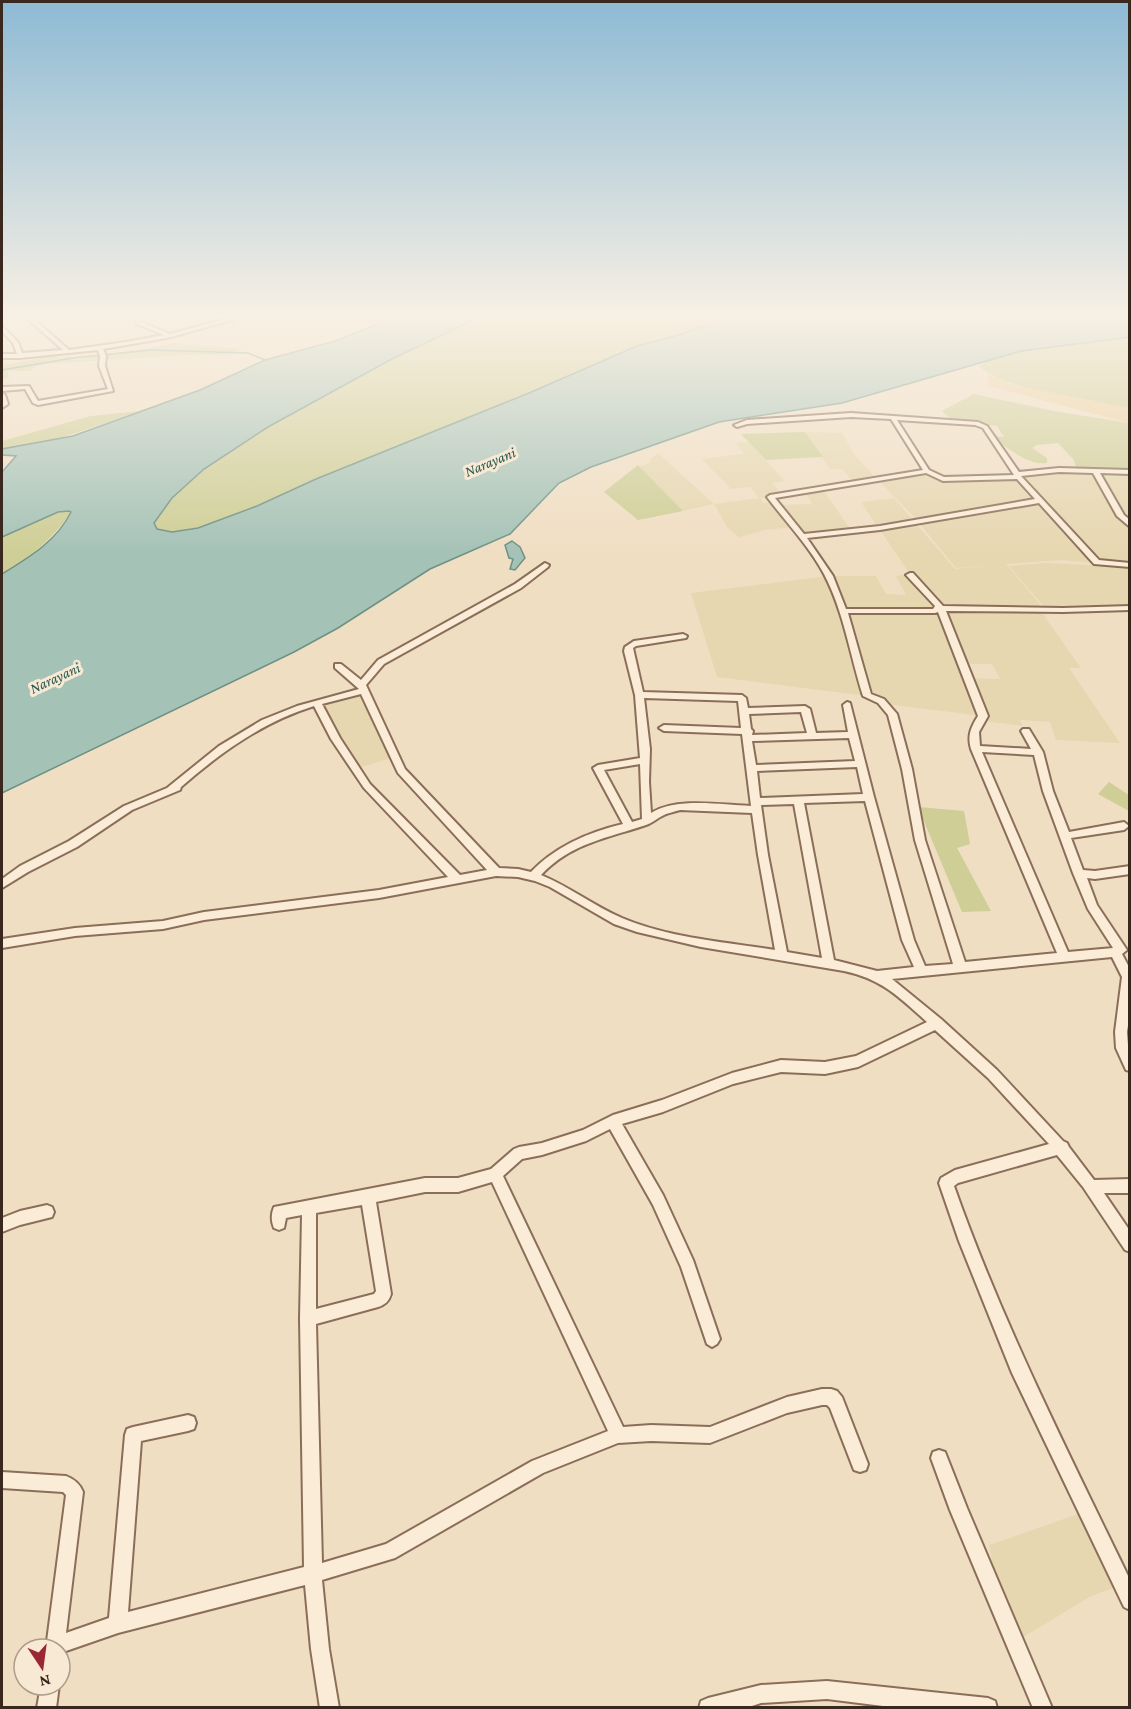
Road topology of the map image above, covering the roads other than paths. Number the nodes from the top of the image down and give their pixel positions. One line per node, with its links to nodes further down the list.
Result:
1 (31, 394): 2 (street)
2 (90, 394)
3 (2, 395): 4 (street)
4 (2, 406)
5 (893, 418): 6 (street); 7 (street); 10 (street)
6 (737, 426)
7 (927, 471): 10 (street); 13 (street)
8 (1095, 471): 9 (street); 10 (street); 12 (street)
9 (1130, 472)
10 (1018, 475): 11 (street)
11 (1041, 500): 13 (street); 15 (street)
12 (1130, 525)
13 (802, 536): 19 (street)
14 (545, 564): 22 (street)
15 (1130, 565)
16 (910, 574): 17 (street)
17 (941, 608): 18 (street); 19 (street); 32 (street)
18 (1130, 608)
19 (842, 611): 55 (street)
20 (683, 636): 23 (street)
21 (338, 666): 22 (street)
22 (363, 688): 24 (street); 45 (street)
23 (639, 696): 26 (street); 34 (street)
24 (318, 704): 48 (street); 49 (street)
25 (847, 705): 30 (street)
26 (744, 711): 29 (street); 31 (street)
27 (664, 728): 29 (street)
28 (1026, 731): 33 (street)
29 (748, 735): 31 (street); 36 (street)
30 (853, 735): 31 (street); 35 (street)
31 (812, 736)
32 (976, 749): 33 (street); 53 (street)
33 (1038, 752): 43 (street)
34 (644, 760): 40 (street); 41 (street)
35 (861, 764): 36 (street); 37 (street)
36 (753, 768): 39 (street)
37 (869, 797): 38 (street); 56 (street)
38 (799, 802): 39 (street); 54 (street)
39 (756, 806): 40 (street); 52 (street)
40 (647, 821): 41 (street)
41 (630, 826): 47 (street)
42 (1124, 826): 43 (street)
43 (1064, 836): 46 (street)
44 (1130, 870): 46 (street)
45 (496, 872): 47 (street); 48 (street)
46 (1078, 873): 51 (street)
47 (535, 875): 52 (street)
48 (457, 879): 50 (street)
49 (2, 884)
50 (2, 944)
51 (1122, 950): 53 (street); 58 (street)
52 (782, 955): 54 (street)
53 (1064, 956): 55 (street)
54 (829, 964): 57 (street)
55 (960, 966): 56 (street)
56 (915, 971): 57 (street); 59 (street)
57 (876, 976): 59 (street)
58 (1129, 976): 61 (street)
59 (902, 993): 60 (street)
60 (937, 1023): 62 (street); 63 (street)
61 (1130, 1066)
62 (613, 1121): 64 (street); 74 (street)
63 (1062, 1147): 66 (street); 81 (street)
64 (495, 1174): 67 (street); 76 (street)
65 (1130, 1186): 66 (street)
66 (1091, 1187): 72 (street)
67 (368, 1197): 68 (street); 73 (street)
68 (309, 1209): 70 (street); 73 (street)
69 (47, 1212): 71 (street)
70 (279, 1223)
71 (2, 1225)
72 (1130, 1245)
73 (308, 1319): 80 (street)
74 (712, 1339)
75 (188, 1423): 82 (street)
76 (618, 1436): 78 (street); 80 (street)
77 (939, 1458): 88 (street)
78 (860, 1464)
79 (2, 1480): 83 (street)
80 (313, 1574): 82 (street); 85 (street)
81 (1130, 1601)
82 (118, 1624): 84 (street)
83 (56, 1637)
84 (72, 1642)
85 (330, 1707)
86 (708, 1707): 87 (street)
87 (988, 1707)
88 (1044, 1707)

